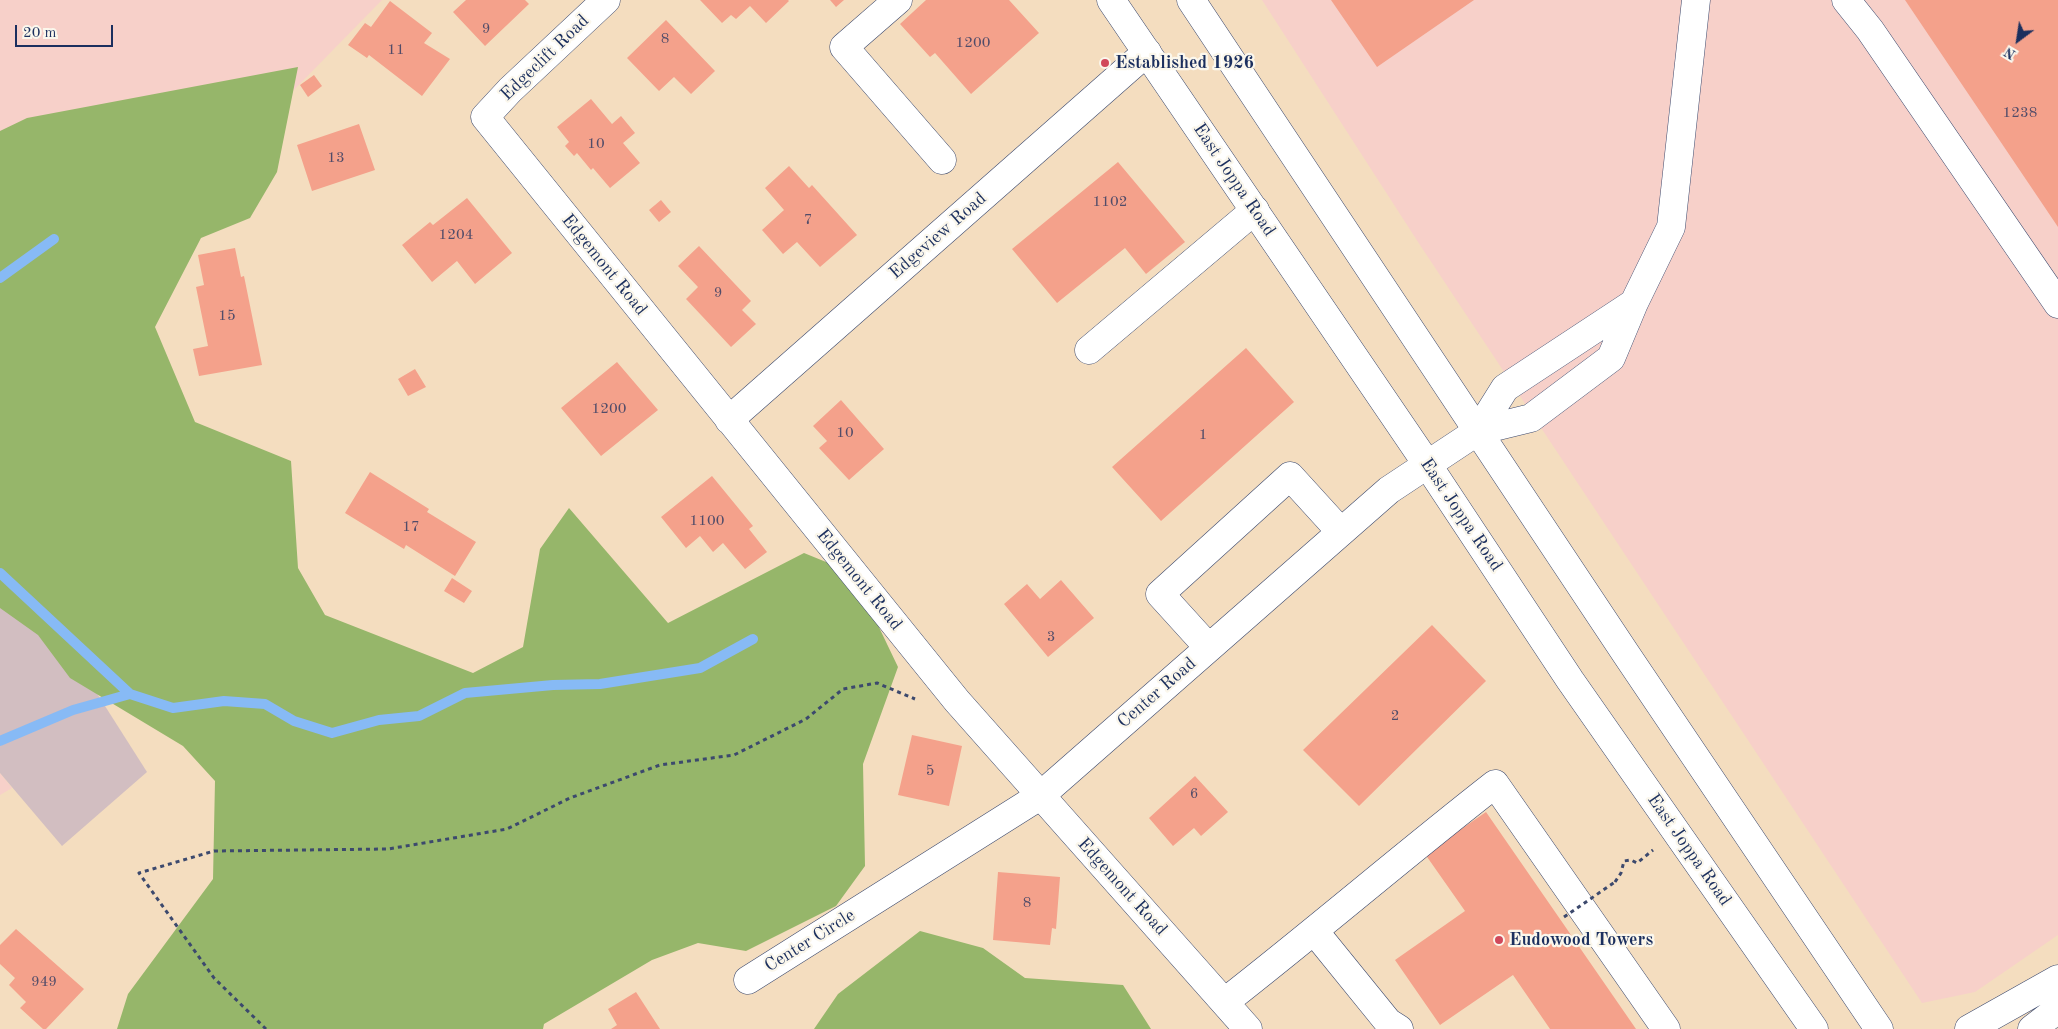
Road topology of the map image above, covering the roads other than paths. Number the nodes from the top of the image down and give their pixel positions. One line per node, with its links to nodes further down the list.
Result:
1 (606, 0): 8 (street, Edgeclift Road)
2 (898, 0): 9 (street)
3 (1111, 0): 7 (street, East Joppa Road)
4 (1191, 0): 15 (street)
5 (1696, 0): 11 (street)
6 (1846, 0): 12 (street)
7 (1147, 52): 10 (street, East Joppa Road); 14 (street, Edgeview Road)
8 (484, 117): 14 (street, Edgemont Road)
9 (942, 160)
10 (1255, 210): 13 (street); 16 (street, East Joppa Road)
11 (1634, 304): 15 (street); 15 (street)
12 (2058, 304)
13 (1089, 350)
14 (729, 420): 19 (street, Edgemont Road)
15 (1478, 430): 16 (street, Center Road); 30 (street)
16 (1427, 464): 17 (street, Center Road); 29 (street, East Joppa Road)
17 (1341, 532): 18 (street, Center Road); 18 (street)
18 (1209, 648): 19 (street, Center Road)
19 (1040, 796): 20 (street, Center Road); 24 (street, Edgemont Road)
20 (872, 902): 23 (street, Center Circle)
21 (1315, 932): 24 (street); 27 (street); 28 (street)
22 (2058, 979): 31 (street)
23 (748, 980)
24 (1226, 1001): 26 (street, Edgemont Road)
25 (2058, 1009): 32 (street)
26 (1248, 1029)
27 (1399, 1029)
28 (1666, 1029)
29 (1814, 1029)
30 (1879, 1029)
31 (1969, 1029)
32 (2032, 1029)

